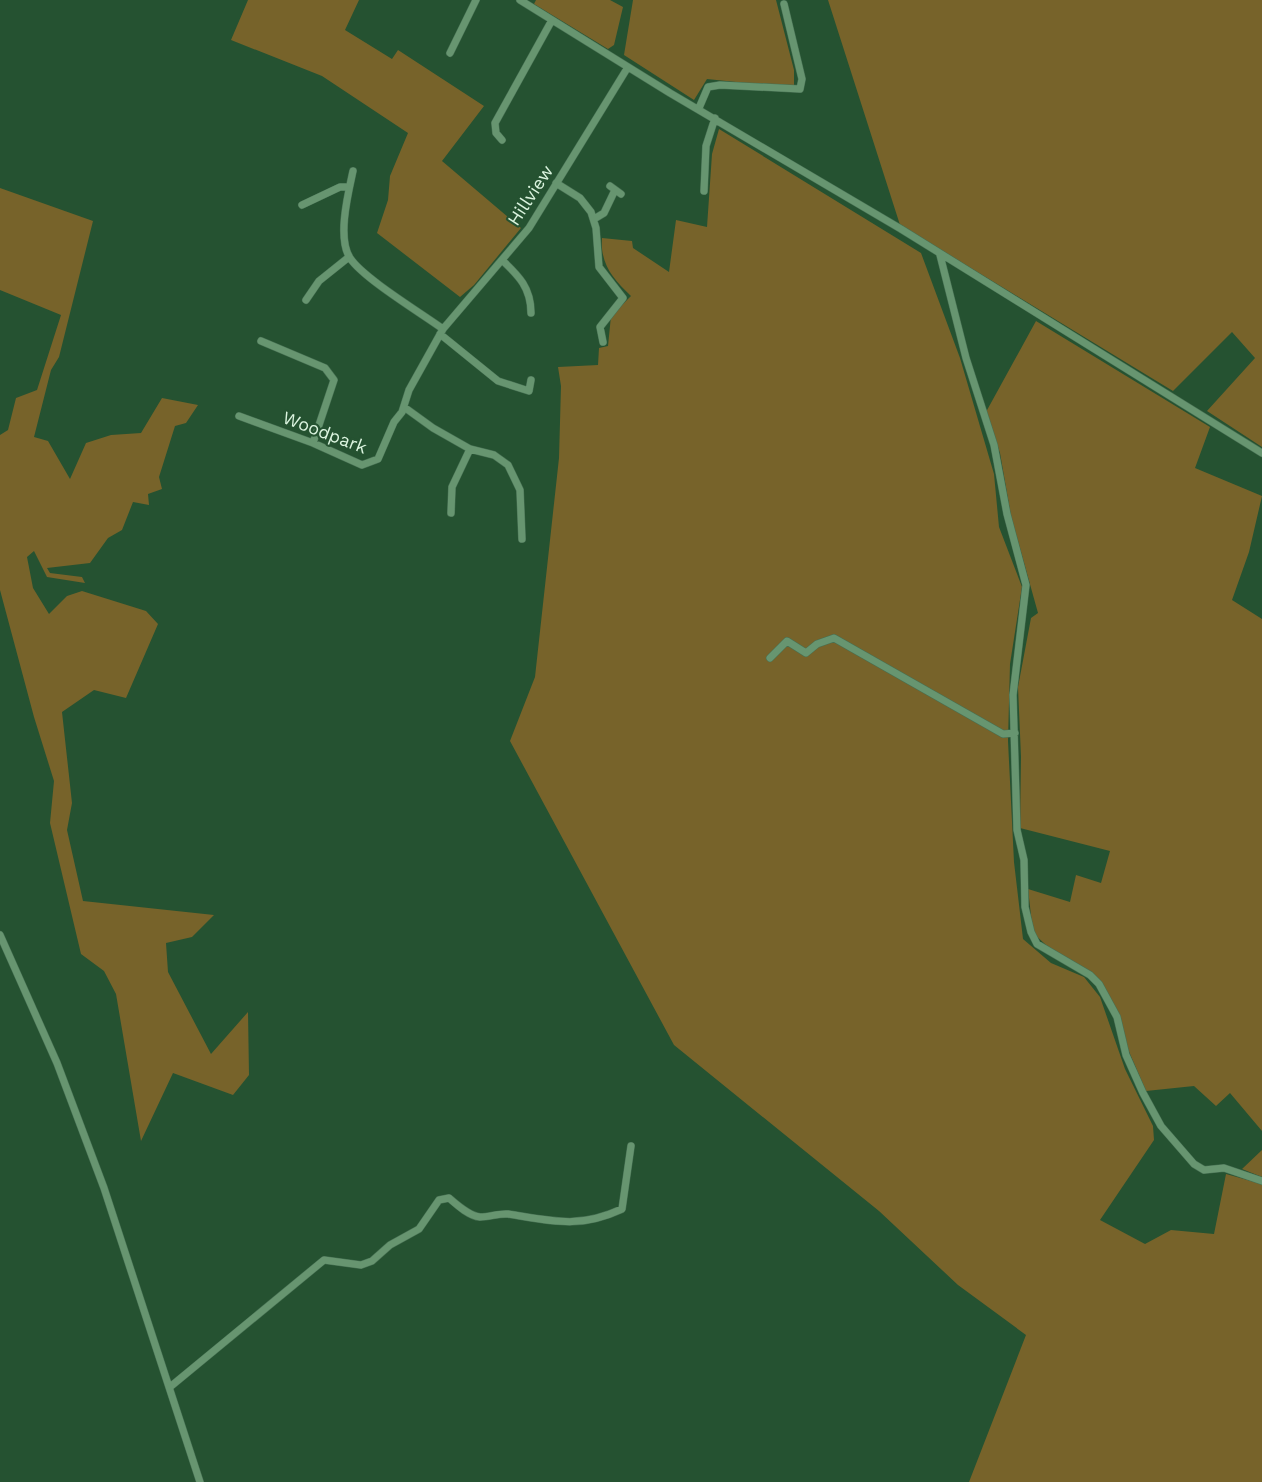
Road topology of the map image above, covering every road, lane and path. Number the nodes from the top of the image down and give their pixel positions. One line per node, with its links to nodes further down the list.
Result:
1 (476, 0): 5 (street)
2 (520, 0): 4 (street)
3 (784, 4): 7 (street)
4 (552, 20): 6 (street); 9 (street)
5 (450, 53)
6 (628, 67): 7 (street); 11 (street, Hillview)
7 (699, 108): 8 (street)
8 (715, 118): 14 (street); 17 (street)
9 (502, 140)
10 (352, 171): 12 (street)
11 (556, 183): 16 (street); 19 (street, Hillview)
12 (350, 187): 15 (street); 18 (street)
13 (615, 190): 16 (street)
14 (704, 191)
15 (302, 205)
16 (594, 219): 24 (street)
17 (940, 255): 31 (street); 35 (street)
18 (349, 257): 20 (street); 22 (street)
19 (502, 260): 21 (street); 22 (street, Hillview)
20 (306, 300)
21 (531, 314)
22 (442, 331): 25 (street, Hillview); 26 (street)
23 (261, 341): 29 (street)
24 (603, 342)
25 (418, 374): 27 (street, Woodpark)
26 (531, 380)
27 (405, 407): 29 (street, Woodpark); 30 (street)
28 (239, 416): 29 (street, Woodpark)
29 (313, 443)
30 (470, 448): 32 (street); 33 (street)
31 (1262, 453)
32 (450, 515)
33 (522, 540)
34 (770, 658): 35 (street)
35 (1015, 733): 38 (street)
36 (0, 935): 39 (street)
37 (631, 1146): 39 (street)
38 (1262, 1181)
39 (170, 1387): 40 (street)
40 (200, 1482)

